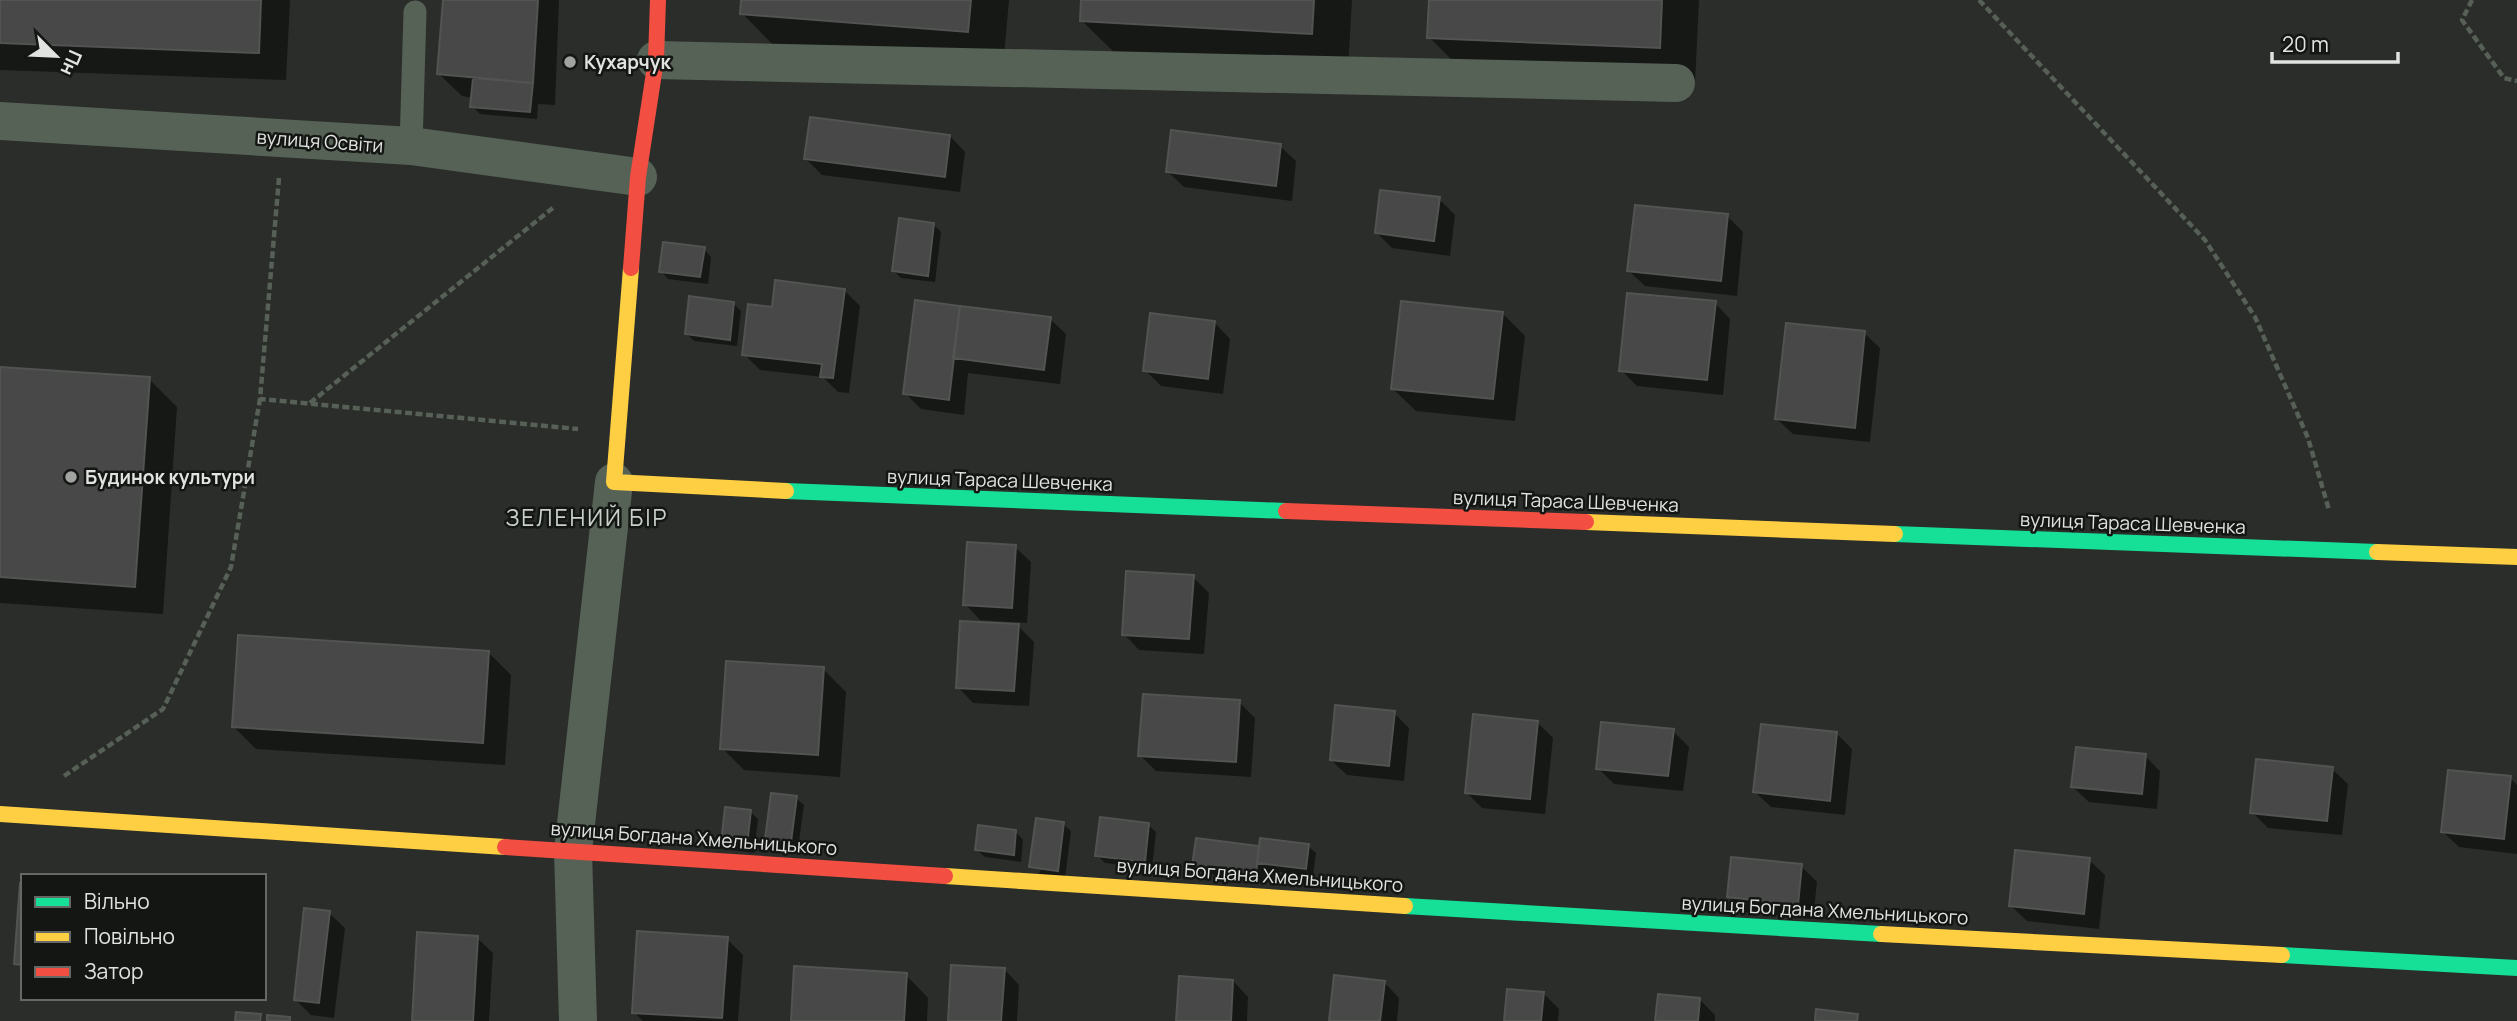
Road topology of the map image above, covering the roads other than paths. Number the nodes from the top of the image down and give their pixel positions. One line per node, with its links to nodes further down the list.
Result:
1 (658, 0): 3 (street)
2 (415, 12): 6 (lane)
3 (656, 60): 4 (street); 7 (street)
4 (1676, 83)
5 (0, 121): 6 (street, вулиця Освіти)
6 (411, 146): 7 (street, вулиця Освіти)
7 (638, 177): 8 (street)
8 (614, 482): 9 (street, вулиця Тараса Шевченка); 11 (street)
9 (2517, 557)
10 (4, 814): 11 (street, вулиця Богдана Хмельницького)
11 (573, 850): 12 (street, вулиця Богдана Хмельницького); 13 (street)
12 (2517, 968)
13 (578, 1021)

